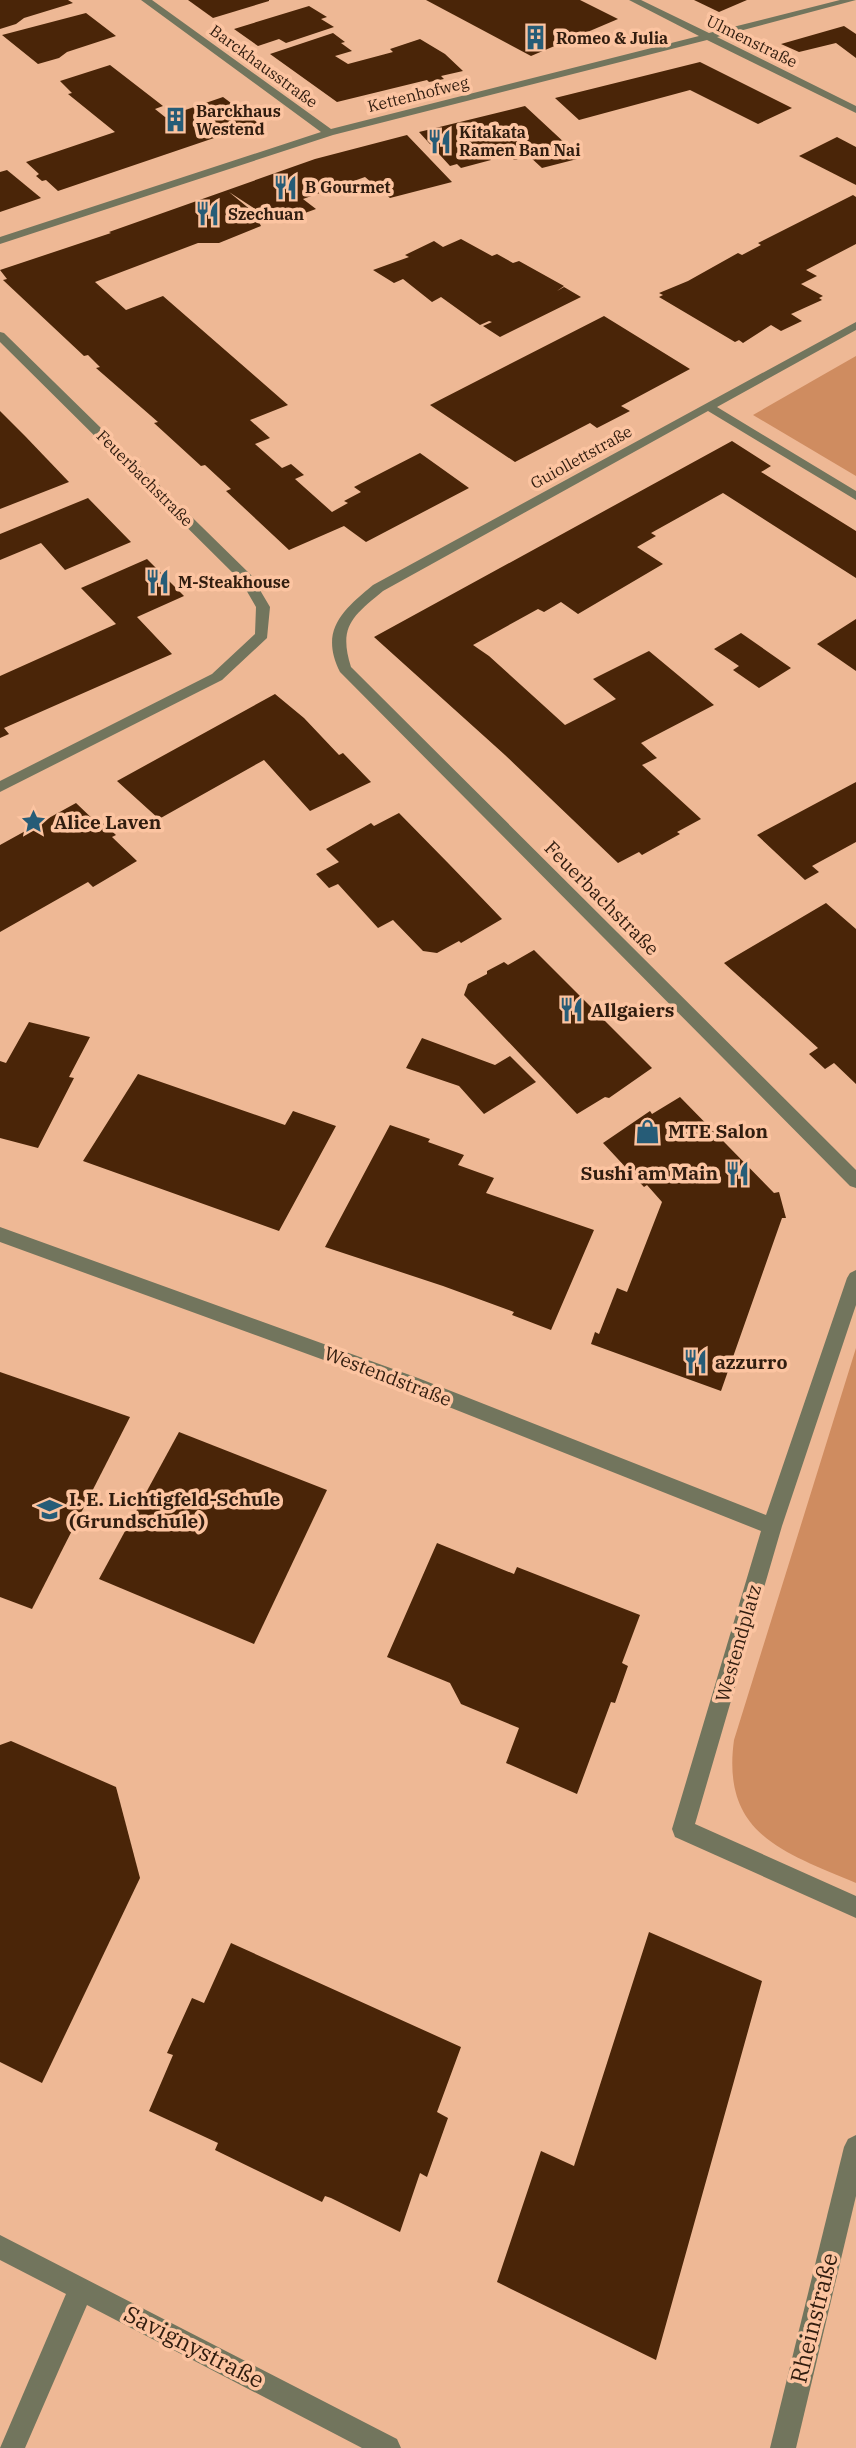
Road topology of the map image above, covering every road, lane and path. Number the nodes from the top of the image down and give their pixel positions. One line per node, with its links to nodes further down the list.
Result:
1 (145, 0): 6 (street, Barckhausstraße)
2 (635, 0): 4 (street, Ulmenstraße)
3 (851, 0): 4 (street, Kettenhofweg)
4 (707, 36): 5 (street, Ulmenstraße); 6 (street, Kettenhofweg)
5 (856, 110)
6 (329, 133): 7 (street, Kettenhofweg)
7 (0, 241)
8 (856, 326): 10 (street, Guiollettstraße)
9 (0, 335): 13 (street, Feuerbachstraße)
10 (709, 407): 11 (street); 12 (street, Guiollettstraße)
11 (856, 496)
12 (337, 635): 14 (street, Feuerbachstraße)
13 (0, 787)
14 (856, 1181)
15 (0, 1234): 17 (street, Westendstraße)
16 (856, 1278): 17 (street, Westendplatz)
17 (772, 1526): 18 (street, Westendplatz)
18 (856, 1907)
19 (856, 2147): 24 (street, Rheinstraße)
20 (0, 2247): 21 (street, Savignystraße)
21 (81, 2288): 22 (street); 23 (street, Savignystraße)
22 (12, 2448)
23 (388, 2448)
24 (783, 2448)

